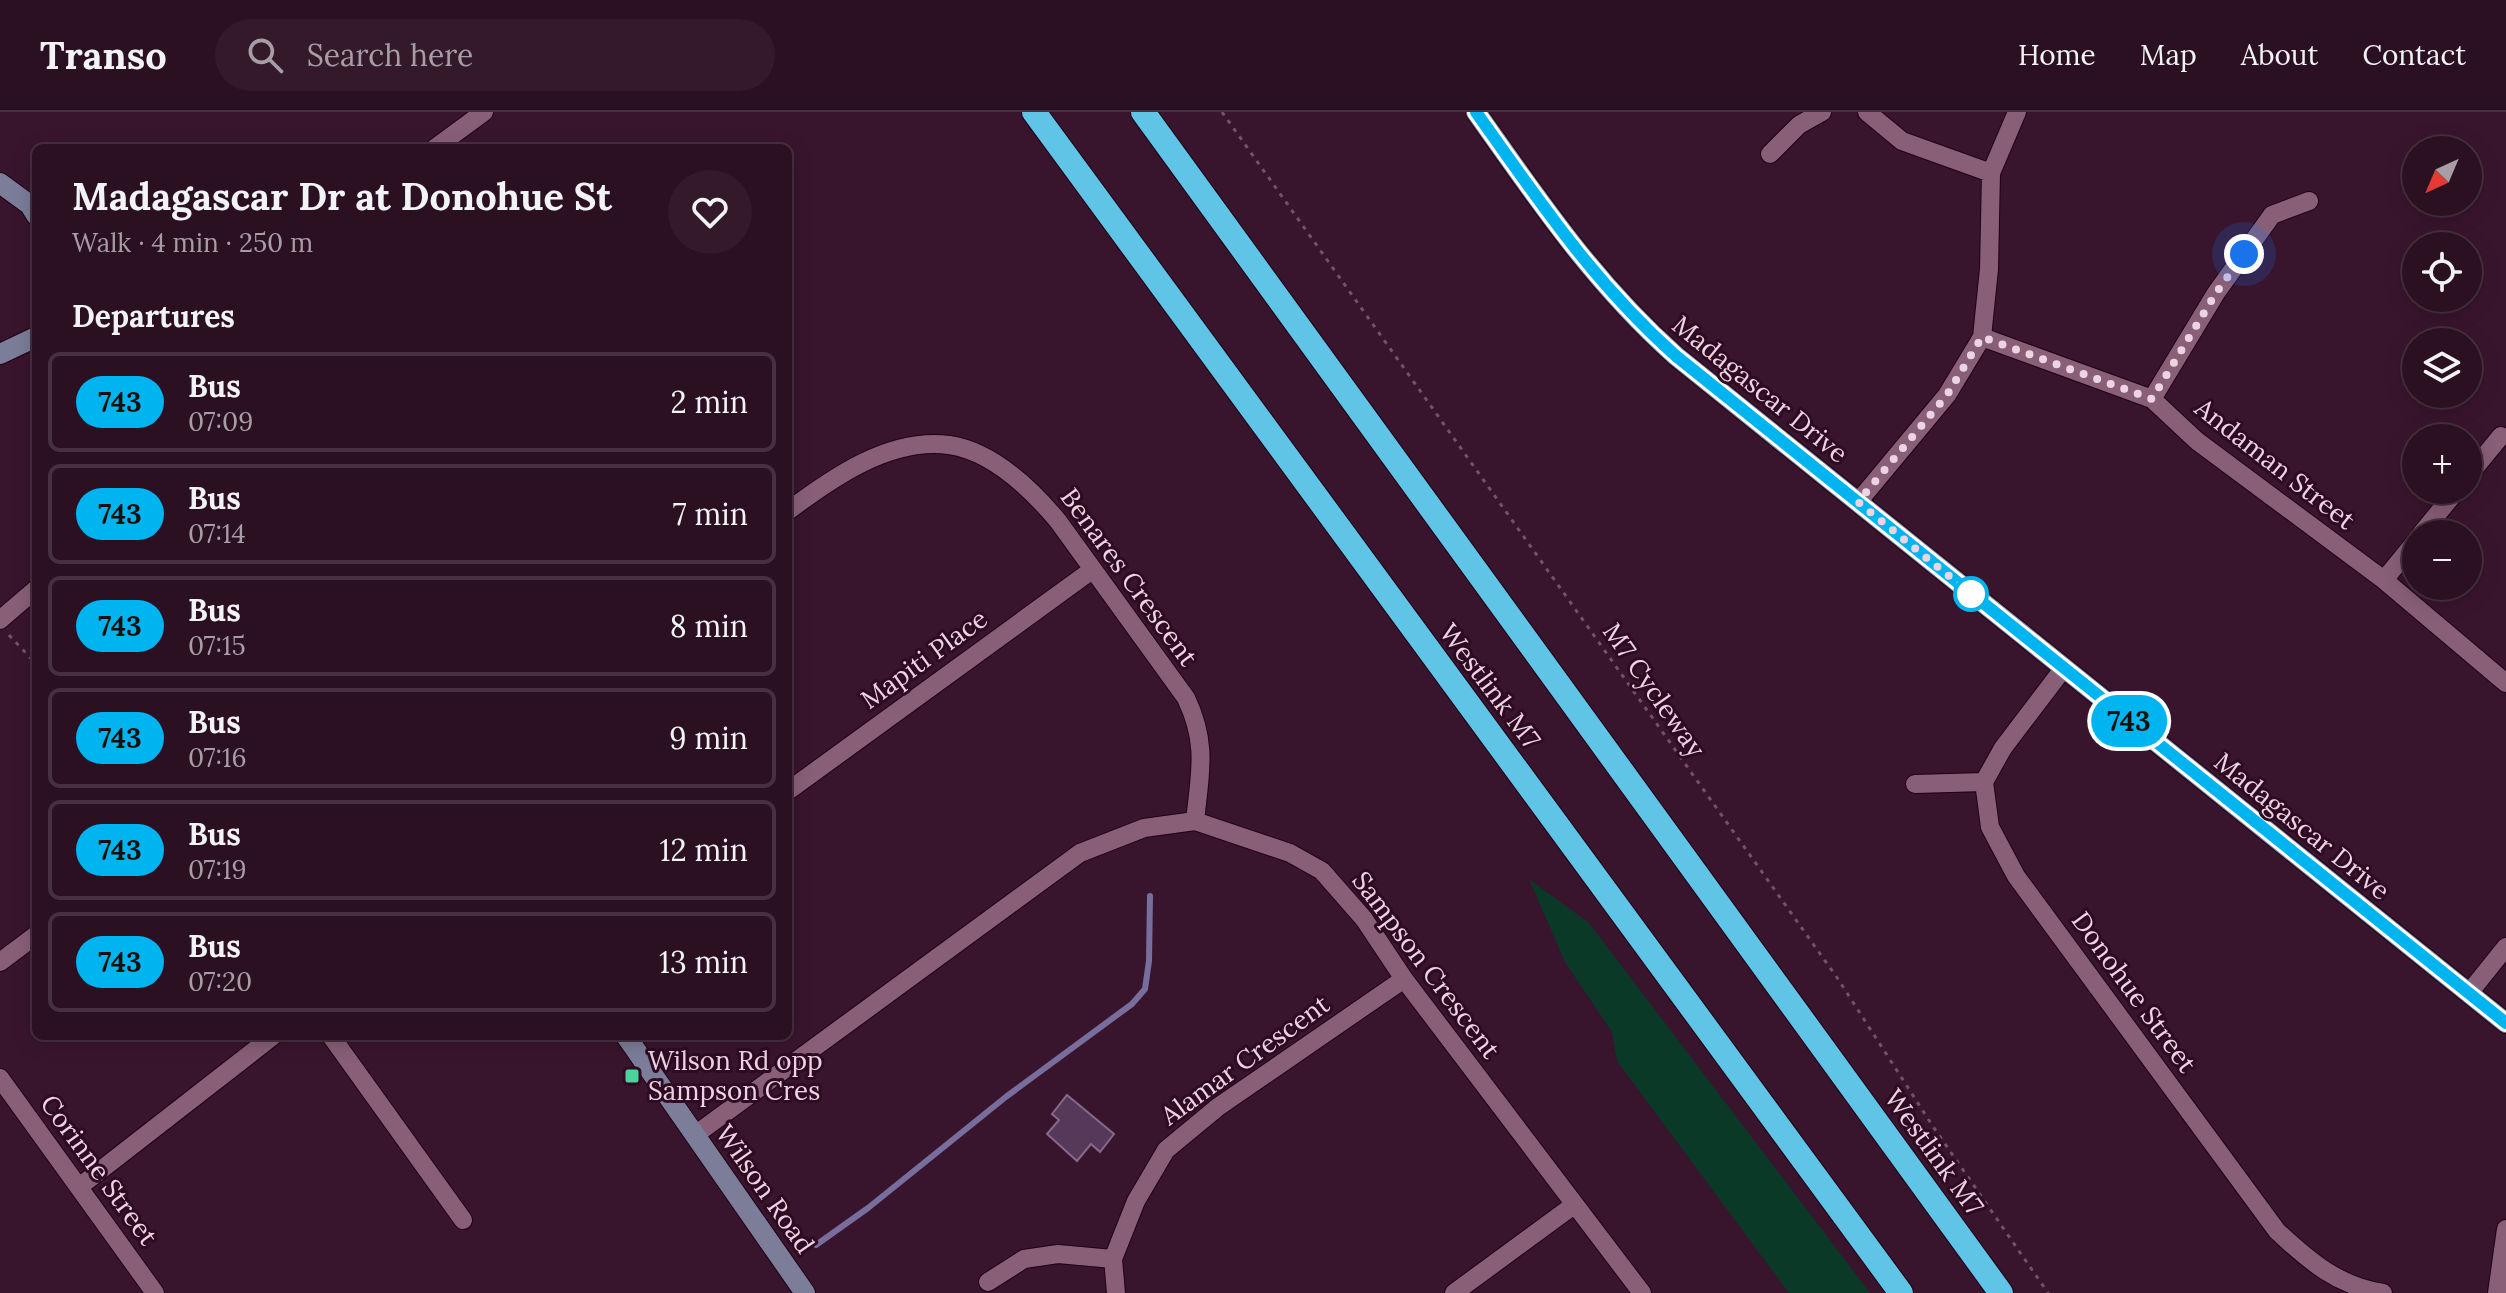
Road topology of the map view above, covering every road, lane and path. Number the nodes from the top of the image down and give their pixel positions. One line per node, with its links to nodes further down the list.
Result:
1 (484, 112): 9 (street)
2 (1034, 112): 59 (highway, Westlink M7)
3 (1143, 112): 60 (highway, Westlink M7)
4 (1222, 112): 61 (path, M7 Cycleway)
5 (1476, 112): 21 (street, Madagascar Drive)
6 (1822, 112): 10 (street)
7 (1867, 112): 11 (street)
8 (2017, 112): 11 (street)
9 (440, 144)
10 (1770, 154)
11 (1991, 173): 15 (street)
12 (0, 183): 14 (street)
13 (2309, 201): 18 (street)
14 (32, 207)
15 (1982, 337): 18 (street, Andaman Street); 21 (street)
16 (32, 339): 17 (street)
17 (0, 354)
18 (2152, 399): 27 (street, Andaman Street)
19 (2501, 436): 20 (street)
20 (2482, 459)
21 (1858, 502): 31 (street, Madagascar Drive)
22 (2446, 504): 24 (street)
23 (792, 508): 26 (street, Benares Crescent)
24 (2432, 520)
25 (2402, 558): 27 (street)
26 (1092, 570): 35 (street, Mapiti Place); 36 (street, Benares Crescent)
27 (2384, 580): 32 (street, Andaman Street)
28 (32, 594): 29 (street)
29 (4, 627): 30 (path)
30 (32, 659)
31 (2063, 669): 33 (street); 41 (street, Madagascar Drive)
32 (2506, 683)
33 (1984, 782): 34 (street); 62 (street, Donohue Street)
34 (1915, 784)
35 (792, 788)
36 (1195, 821): 40 (street, Sampson Crescent); 47 (street, Sampson Crescent)
37 (32, 938): 39 (street)
38 (2506, 947): 41 (street)
39 (0, 962)
40 (1404, 979): 49 (street, Sampson Crescent); 52 (street, Alamar Crescent)
41 (2469, 993): 42 (street, Madagascar Drive)
42 (2506, 1023)
43 (268, 1040): 48 (street)
44 (334, 1040): 50 (street)
45 (629, 1040): 47 (street, Wilson Road)
46 (0, 1078): 48 (street, Corinne Street)
47 (695, 1135): 55 (street, Wilson Road)
48 (79, 1187): 54 (street, Corinne Street)
49 (1574, 1205): 57 (street); 58 (street, Sampson Crescent)
50 (463, 1220)
51 (2506, 1229): 63 (street)
52 (1113, 1259): 53 (street); 56 (street, Alamar Crescent)
53 (988, 1282)
54 (155, 1293)
55 (805, 1293)
56 (1116, 1293)
57 (1454, 1293)
58 (1642, 1293)
59 (1901, 1293)
60 (2001, 1293)
61 (2048, 1293)
62 (2383, 1293)
63 (2497, 1293)

